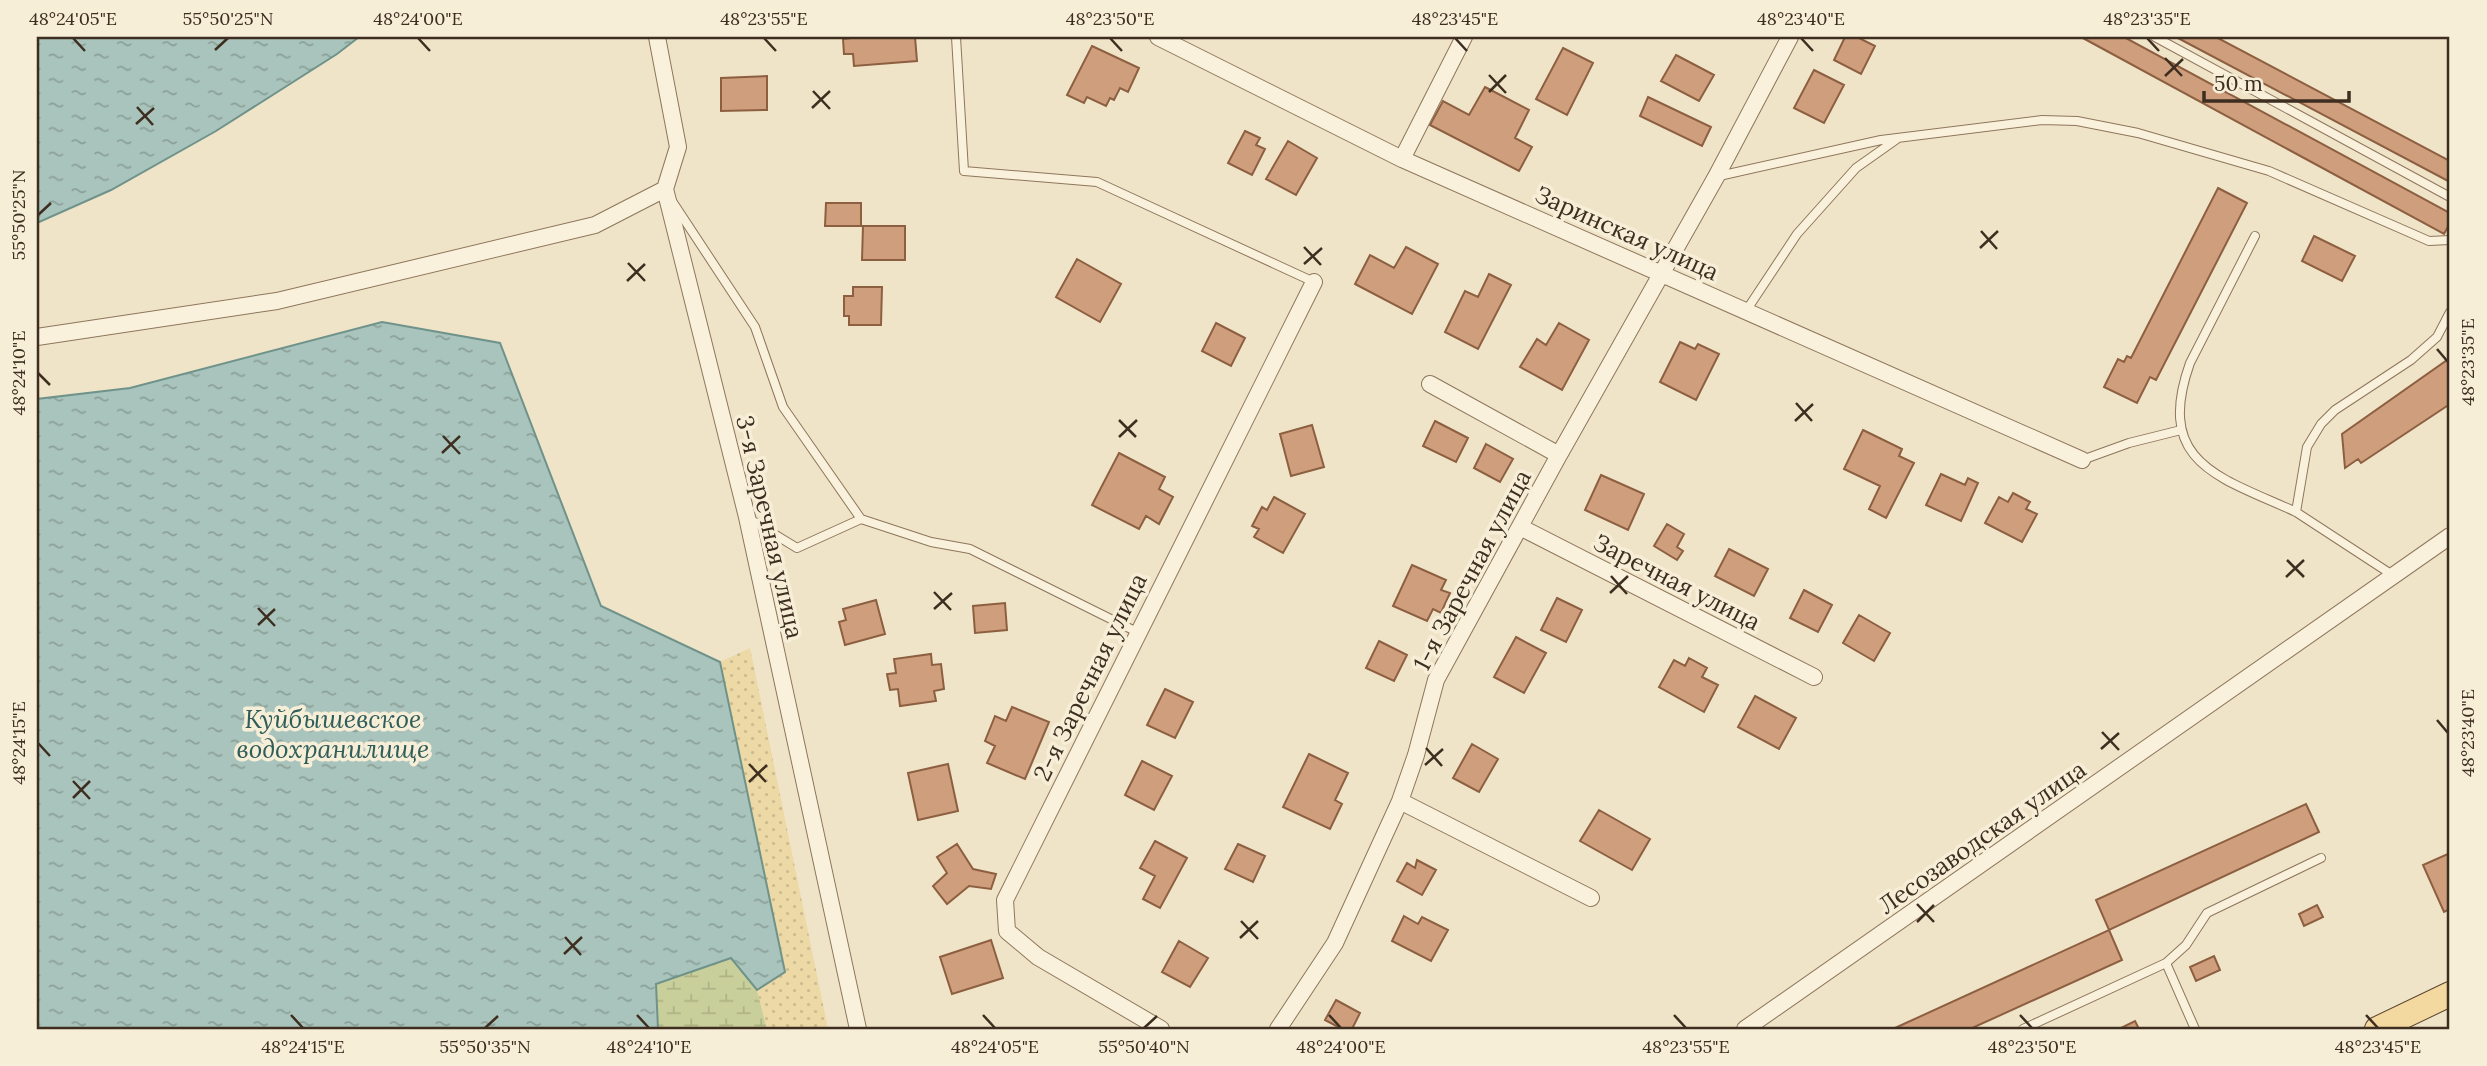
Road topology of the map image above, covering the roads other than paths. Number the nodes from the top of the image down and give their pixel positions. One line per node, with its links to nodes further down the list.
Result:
1 (657, 37): 10 (street)
2 (956, 37): 15 (lane)
3 (1158, 37): 8 (street, Заринская улица)
4 (1464, 37): 8 (street)
5 (1790, 37): 9 (street)
6 (2155, 37): 11 (lane)
7 (1900, 137): 9 (lane); 13 (lane); 16 (lane)
8 (1402, 159): 14 (street, Заринская улица)
9 (1716, 177): 14 (street)
10 (664, 189): 18 (street); 24 (street, 3-я Заречная улица); 25 (lane)
11 (2450, 197)
12 (2255, 236): 20 (lane)
13 (2450, 240)
14 (1661, 273): 16 (street, Заринская улица); 21 (street)
15 (1314, 282): 29 (street, 2-я Заречная улица)
16 (1746, 311): 22 (street, Заринская улица)
17 (2450, 312): 23 (lane)
18 (37, 337)
19 (1430, 384): 21 (street, 1-я Заречная улица)
20 (2181, 430): 22 (lane); 23 (lane)
21 (1559, 455): 26 (street, 1-я Заречная улица)
22 (2082, 460)
23 (2296, 512): 28 (lane)
24 (747, 517): 25 (lane); 36 (street, 3-я Заречная улица)
25 (860, 519): 29 (lane)
26 (1520, 527): 30 (street, Заречная улица); 31 (street, 1-я Заречная улица)
27 (2450, 536): 28 (street, Лесозаводская улица)
28 (2394, 576): 39 (street, Лесозаводская улица)
29 (1137, 632): 37 (street, 2-я Заречная улица)
30 (1814, 677)
31 (1400, 801): 33 (street); 38 (street, 1-я Заречная улица)
32 (2321, 858): 34 (lane)
33 (1591, 898)
34 (2166, 963): 40 (lane); 41 (lane)
35 (2450, 994): 42 (main road)
36 (858, 1029)
37 (1161, 1029)
38 (1278, 1029)
39 (1745, 1029)
40 (2023, 1029)
41 (2195, 1029)
42 (2377, 1029)

